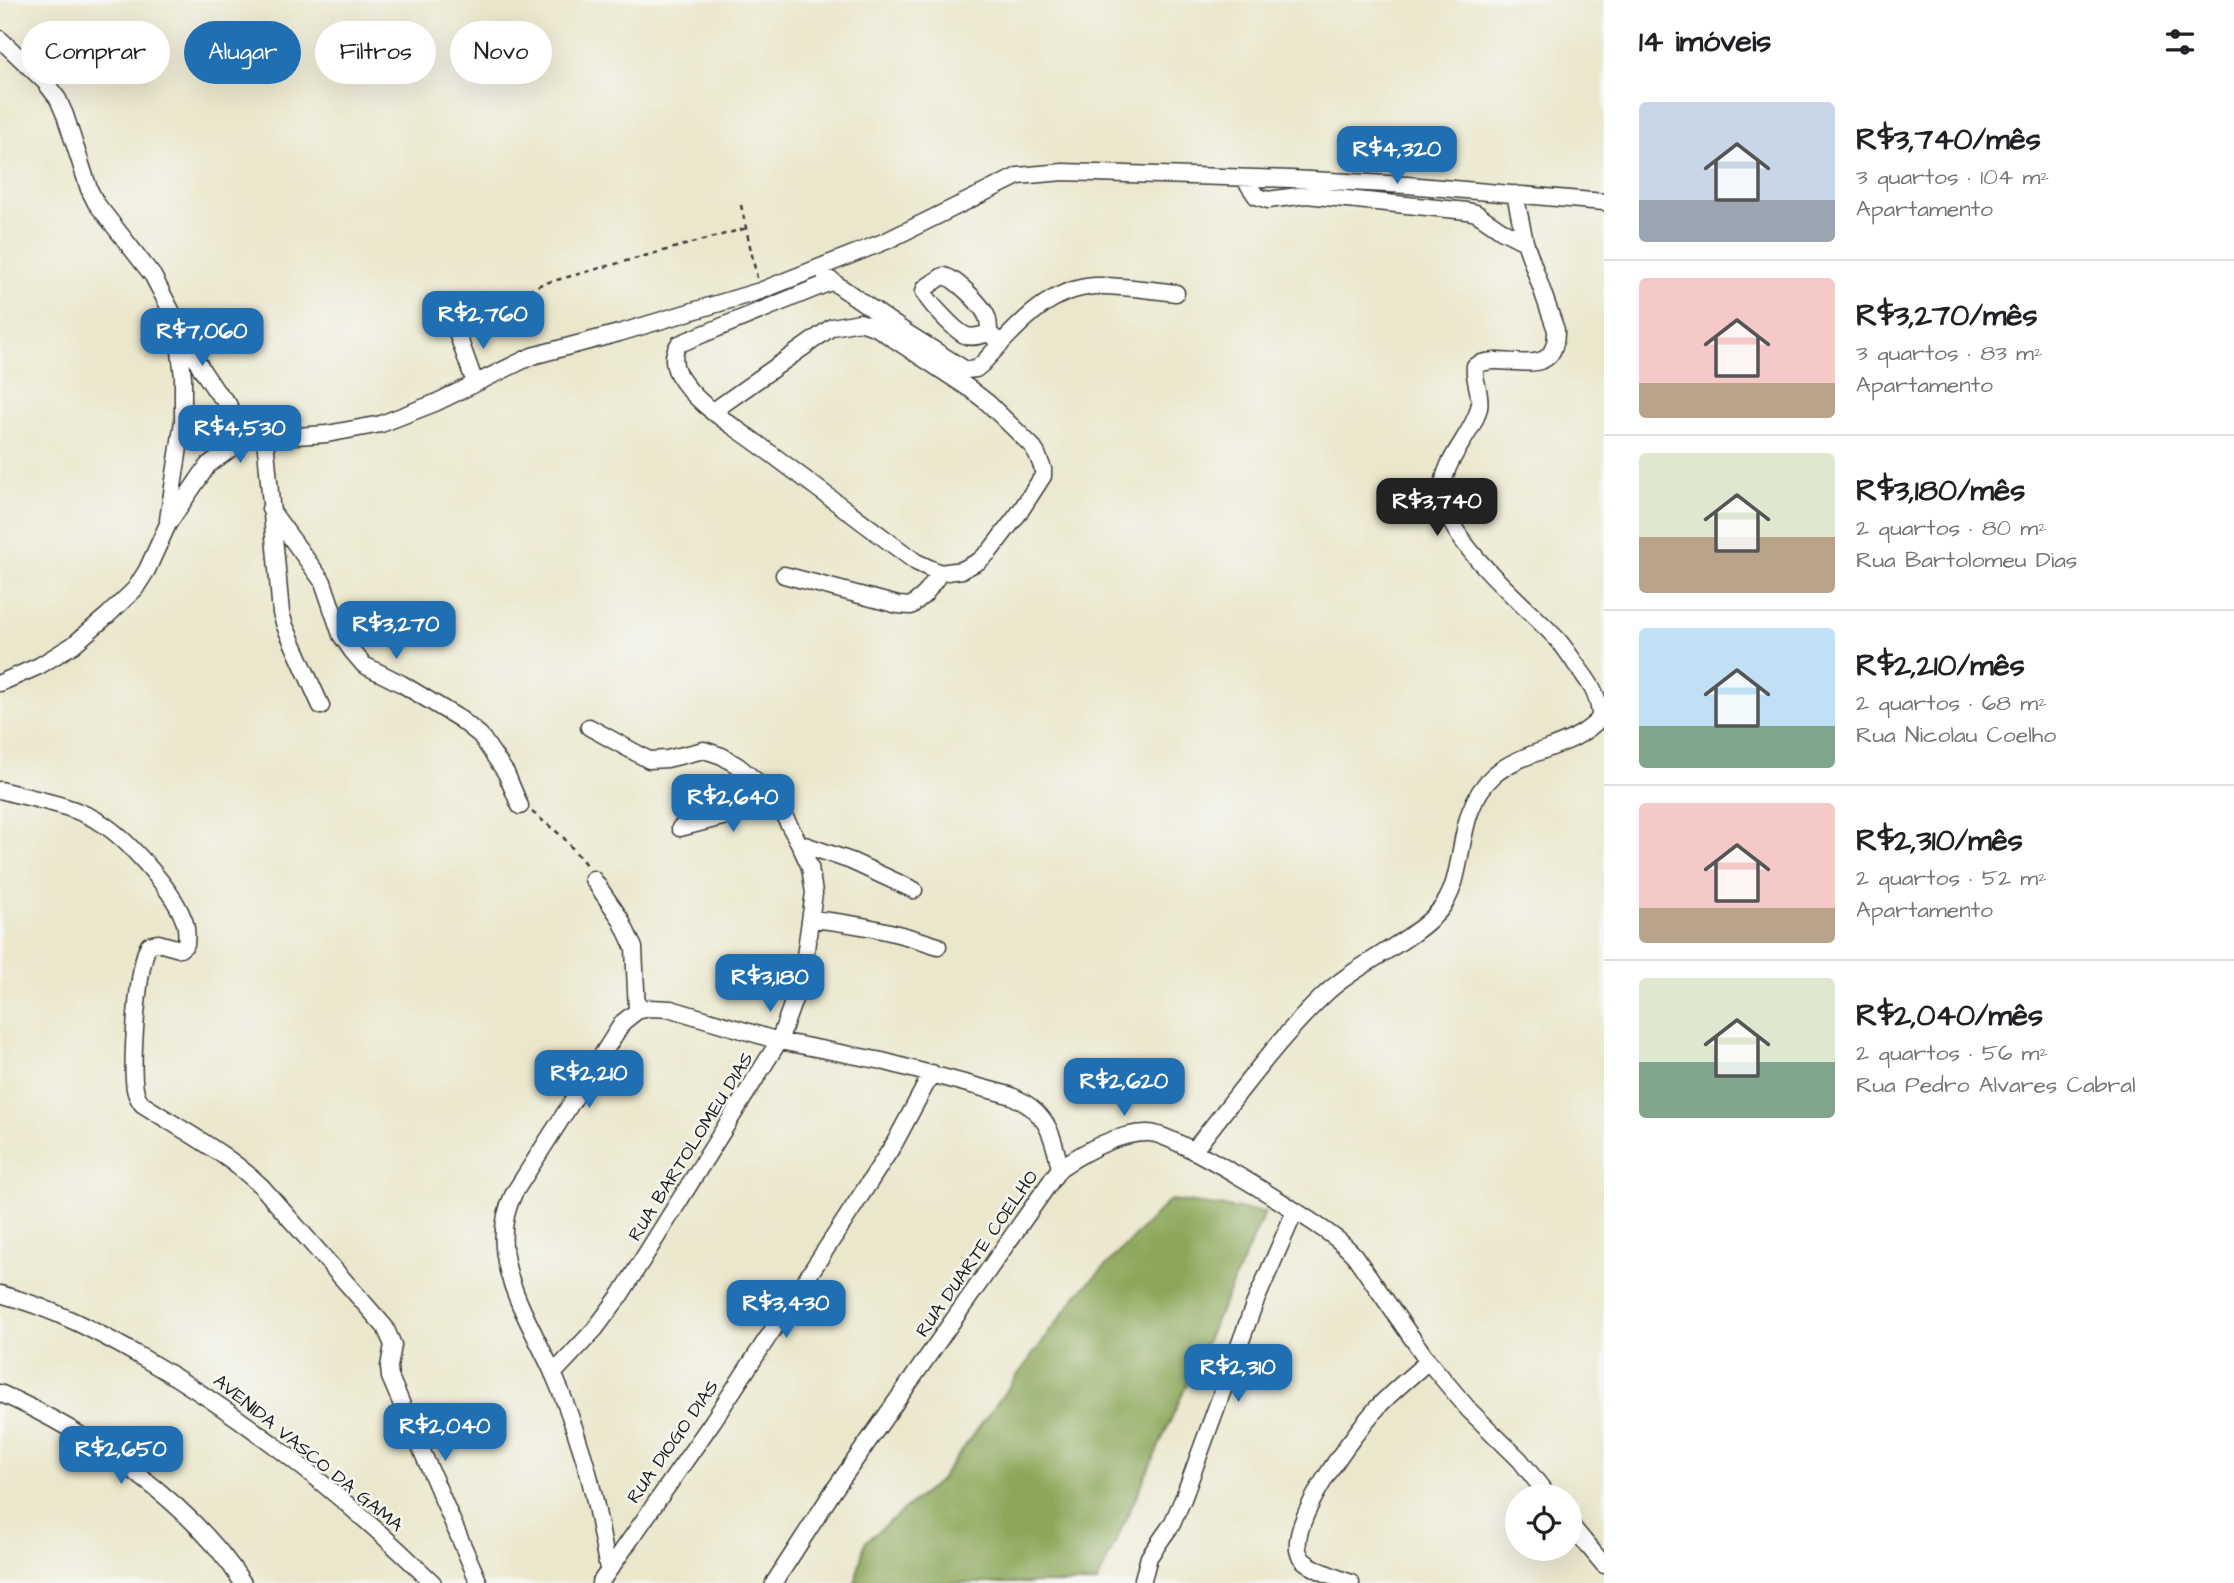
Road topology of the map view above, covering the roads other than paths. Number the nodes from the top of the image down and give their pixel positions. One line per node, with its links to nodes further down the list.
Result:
1 (0, 39): 10 (street)
2 (1244, 178): 3 (street); 5 (street); 6 (street)
3 (1515, 194): 4 (street); 5 (street)
4 (1604, 202)
5 (1525, 242): 38 (street)
6 (816, 269): 7 (street); 11 (street)
7 (833, 281): 8 (street); 14 (street)
8 (1176, 293)
9 (460, 318): 11 (street)
10 (177, 324): 12 (street); 13 (street)
11 (475, 383): 16 (street)
12 (183, 388): 13 (street); 17 (street)
13 (216, 391): 15 (street)
14 (712, 412): 21 (street); 21 (street)
15 (242, 434): 16 (street); 18 (street)
16 (265, 438): 19 (street)
17 (179, 457): 18 (street); 20 (street)
18 (208, 465): 20 (street)
19 (270, 509): 24 (street); 28 (street)
20 (168, 524): 23 (street)
21 (940, 573): 22 (street)
22 (783, 575)
23 (0, 684)
24 (321, 706)
25 (589, 727): 27 (street, RUA BARTOLOMEU DIAS)
26 (0, 790): 51 (street)
27 (776, 803): 29 (street); 30 (street, RUA BARTOLOMEU DIAS)
28 (520, 806)
29 (680, 828)
30 (799, 842): 32 (street); 33 (street, RUA BARTOLOMEU DIAS)
31 (593, 878): 35 (street)
32 (914, 890)
33 (811, 919): 34 (street); 36 (street, RUA BARTOLOMEU DIAS)
34 (938, 946)
35 (637, 1011): 36 (street); 43 (street)
36 (779, 1041): 37 (street); 43 (street, RUA BARTOLOMEU DIAS)
37 (932, 1073): 39 (street); 48 (street, RUA DIOGO DIAS)
38 (1194, 1151): 39 (street, RUA DUARTE COELHO); 40 (street, RUA DUARTE COELHO)
39 (1060, 1168): 53 (street, RUA DUARTE COELHO)
40 (1295, 1211): 42 (street, RUA DUARTE COELHO); 54 (street)
41 (0, 1294): 50 (street, AVENIDA VASCO DA GAMA)
42 (1428, 1361): 45 (street, RUA DUARTE COELHO); 55 (street)
43 (553, 1374): 48 (street)
44 (0, 1393): 49 (street)
45 (1539, 1484)
46 (1582, 1538): 47 (street)
47 (1604, 1565)
48 (608, 1569): 52 (street, RUA DIOGO DIAS)
49 (243, 1583)
50 (433, 1583)
51 (479, 1583)
52 (600, 1583)
53 (774, 1583)
54 (1142, 1583)
55 (1351, 1583)

